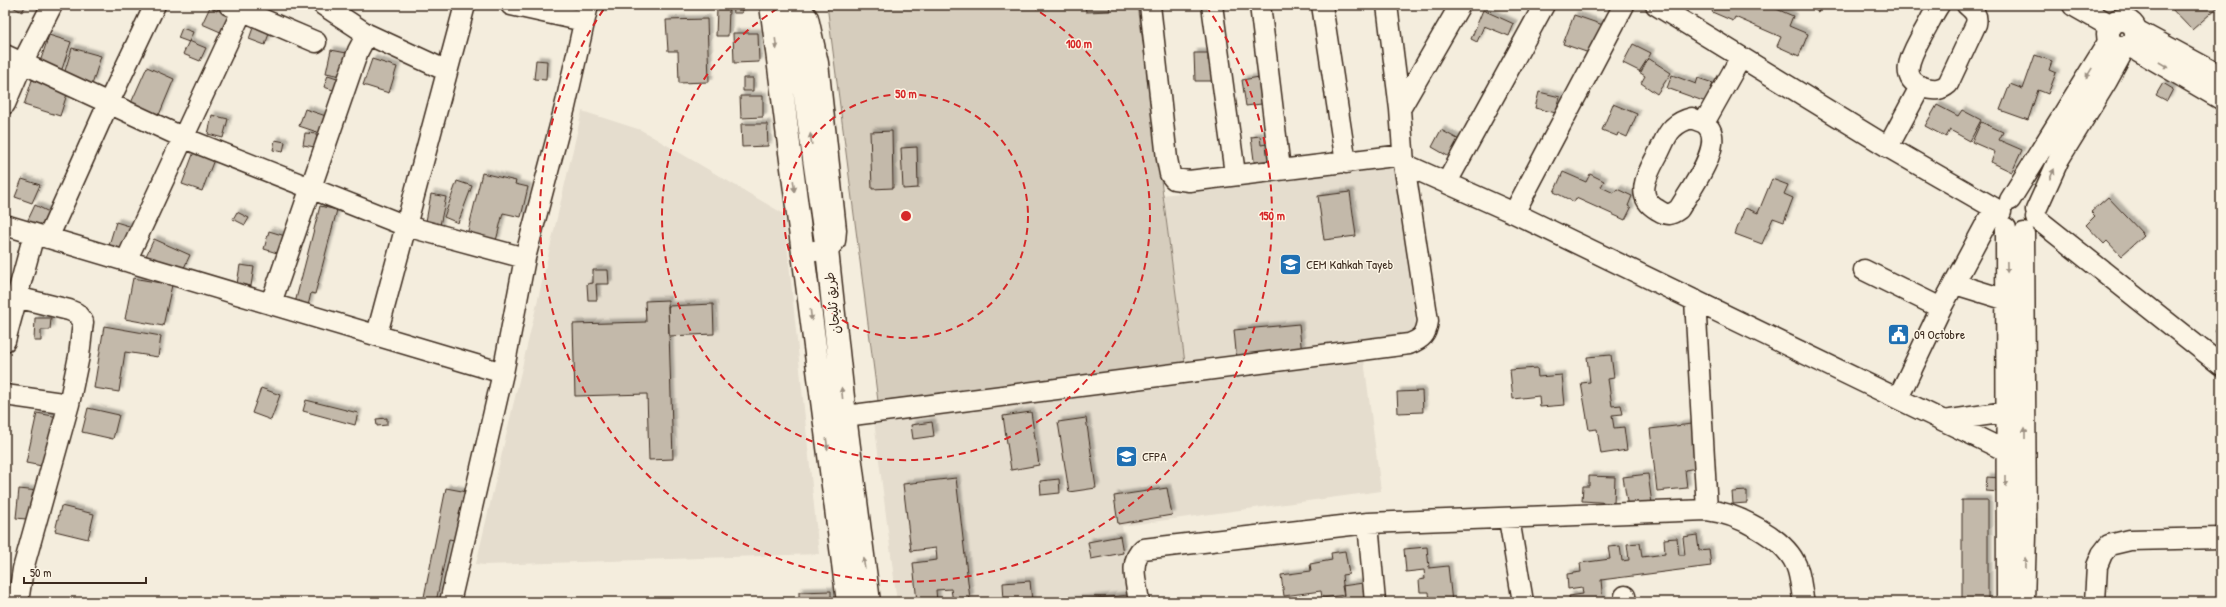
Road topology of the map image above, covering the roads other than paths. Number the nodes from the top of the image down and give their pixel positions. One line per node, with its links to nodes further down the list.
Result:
1 (52, 5): 29 (street)
2 (155, 5): 35 (street)
3 (323, 5): 24 (street)
4 (465, 5): 30 (street)
5 (511, 5): 23 (street)
6 (771, 5): 52 (main road, طريق ثليجان, one-way to 52)
7 (792, 5): 51 (main road, طريق ثليجان, one-way to 7)
8 (797, 5): 51 (street)
9 (1150, 5): 43 (street)
10 (1212, 5): 43 (street)
11 (1260, 5): 42 (street)
12 (1322, 5): 41 (street)
13 (1387, 5): 36 (street)
14 (1460, 5): 36 (street)
15 (1544, 5): 44 (street)
16 (1624, 5): 46 (street)
17 (1656, 5): 22 (street)
18 (1939, 5): 32 (street)
19 (1967, 5): 32 (street)
20 (2074, 5): 25 (main road)
21 (236, 8): 26 (street); 38 (street)
22 (1684, 12): 28 (street)
23 (586, 13): 53 (street)
24 (367, 34): 30 (street); 45 (street)
25 (2122, 38): 31 (main road); 33 (main road, one-way to 33); 47 (street, one-way to 47); 47 (street, one-way to 25)
26 (316, 42)
27 (5, 55): 29 (street)
28 (1740, 57): 37 (street); 39 (street)
29 (23, 62): 34 (street); 35 (street)
30 (447, 71): 49 (street)
31 (2221, 77)
32 (1920, 86): 39 (street)
33 (2221, 98)
34 (5, 104)
35 (108, 104): 38 (street); 50 (street)
36 (1400, 109): 40 (street)
37 (1704, 123): 37 (street)
38 (184, 138): 45 (street); 54 (street)
39 (1888, 147): 47 (street)
40 (1404, 160): 41 (street); 44 (street); 70 (street)
41 (1346, 163): 42 (street)
42 (1280, 169): 43 (street)
43 (1235, 174)
44 (1447, 182): 46 (street)
45 (312, 188): 49 (street); 60 (street)
46 (1514, 213): 58 (street)
47 (2015, 216): 56 (street); 59 (street, one-way to 59); 64 (street); 86 (street, one-way to 47)
48 (5, 225): 50 (street)
49 (406, 226): 53 (street); 62 (street)
50 (41, 236): 54 (street); 57 (street)
51 (826, 250): 52 (street); 70 (main road, طريق ثليجان, one-way to 51)
52 (803, 252): 79 (main road, طريق ثليجان, one-way to 79)
53 (526, 258): 65 (street)
54 (126, 261): 60 (street)
55 (1864, 270): 61 (street)
56 (1955, 284): 59 (street); 61 (street)
57 (16, 297): 63 (street); 68 (street)
58 (1695, 300): 67 (street); 73 (street)
59 (2007, 300): 69 (street)
60 (271, 303): 62 (street)
61 (1941, 308): 67 (street)
62 (377, 334): 65 (street)
63 (5, 341)
64 (2221, 365)
65 (503, 373): 78 (street)
66 (5, 395): 68 (street)
67 (1898, 398): 71 (street)
68 (69, 404): 77 (street)
69 (2006, 412): 71 (street); 72 (street)
70 (844, 416): 80 (main road, طريق ثليجان, one-way to 70)
71 (1944, 421): 72 (street)
72 (2006, 451): 85 (street, one-way to 85)
73 (1707, 510): 74 (street); 84 (street)
74 (1509, 519): 75 (street); 83 (street)
75 (1368, 523): 81 (street); 82 (street)
76 (2221, 538): 87 (street)
77 (18, 602)
78 (450, 602)
79 (848, 602)
80 (869, 602)
81 (1140, 602)
82 (1375, 602)
83 (1523, 602)
84 (1804, 602)
85 (2006, 602)
86 (2024, 602)
87 (2094, 602)

